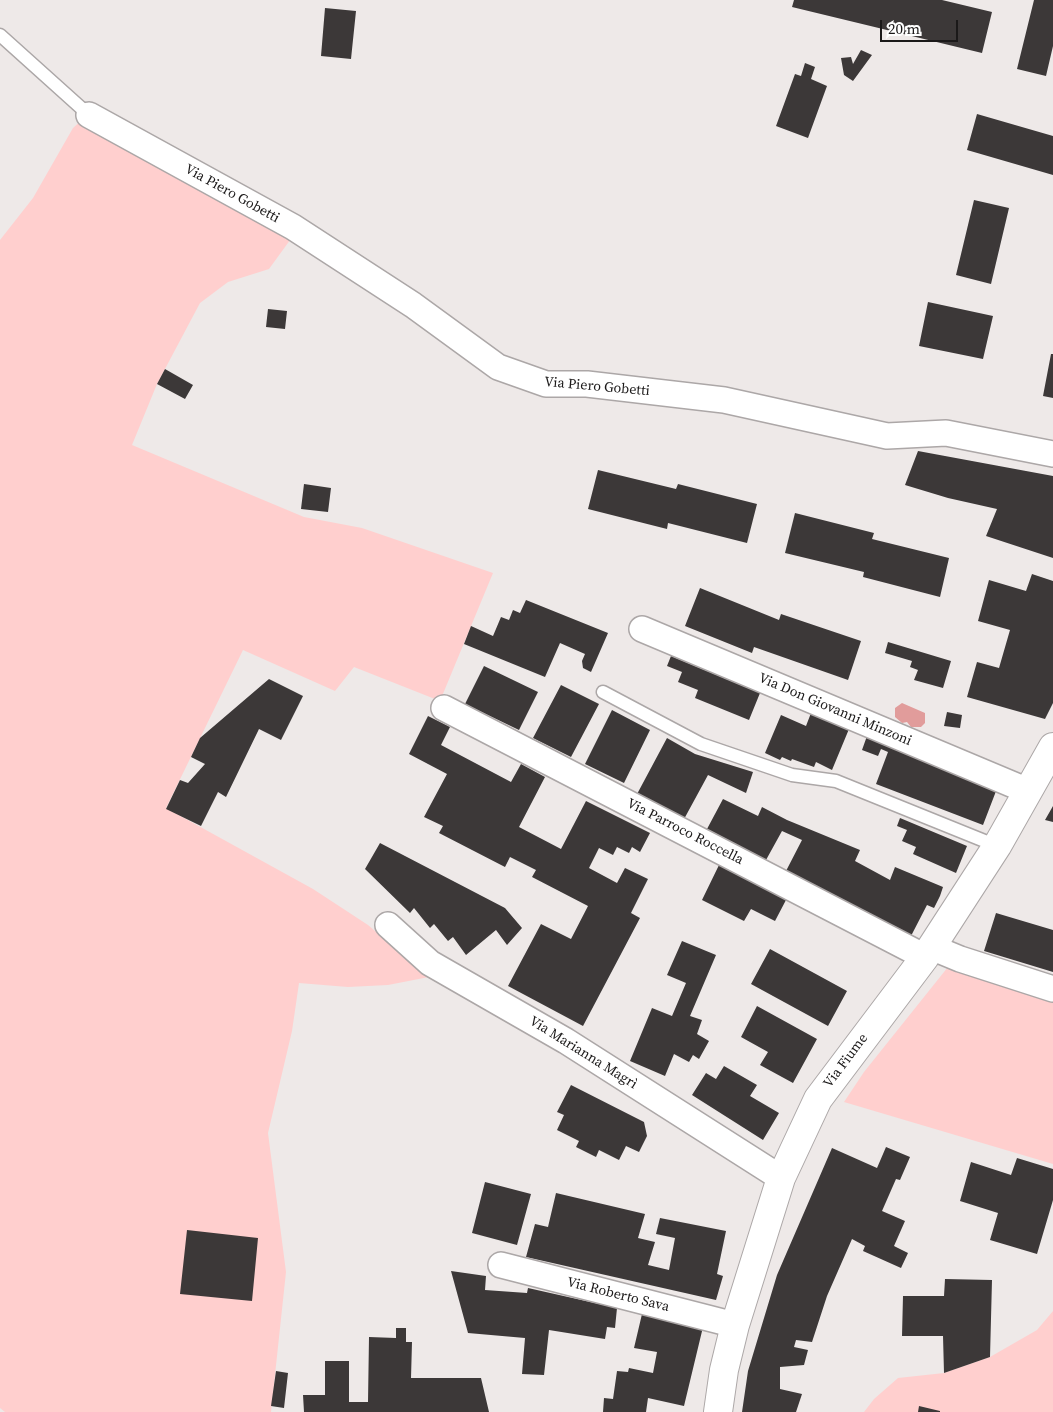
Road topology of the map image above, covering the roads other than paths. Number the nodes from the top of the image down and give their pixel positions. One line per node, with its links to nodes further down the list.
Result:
1 (0, 35): 2 (lane)
2 (89, 115): 3 (street, Via Piero Gobetti)
3 (1053, 454)
4 (642, 629): 8 (street, Via Don Giovanni Minzoni)
5 (603, 692): 9 (lane)
6 (444, 708): 11 (street, Via Parroco Roccella)
7 (1053, 747): 8 (street, Via Fiume)
8 (1028, 790): 9 (street, Via Fiume)
9 (997, 846): 11 (street, Via Fiume)
10 (388, 925): 13 (street, Via Marianna Magrì)
11 (928, 952): 12 (street, Via Parroco Roccella); 13 (street, Via Fiume)
12 (1053, 989)
13 (781, 1178): 15 (street, Via Fiume)
14 (501, 1266): 15 (street, Via Roberto Sava)
15 (735, 1324): 16 (street, Via Fiume)
16 (718, 1412)

